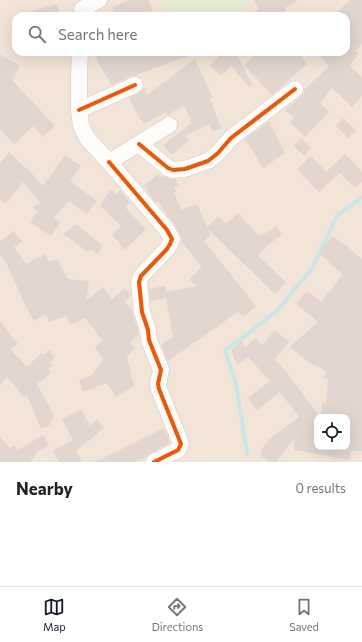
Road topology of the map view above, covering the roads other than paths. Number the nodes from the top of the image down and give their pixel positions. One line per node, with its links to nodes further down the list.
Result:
1 (99, 0): 2 (street)
2 (81, 8)
3 (80, 56): 6 (street)
4 (135, 85): 6 (street)
5 (295, 89): 8 (street)
6 (79, 110): 9 (street)
7 (169, 125): 8 (street)
8 (139, 144): 9 (street)
9 (109, 162): 10 (street)
10 (154, 462)

